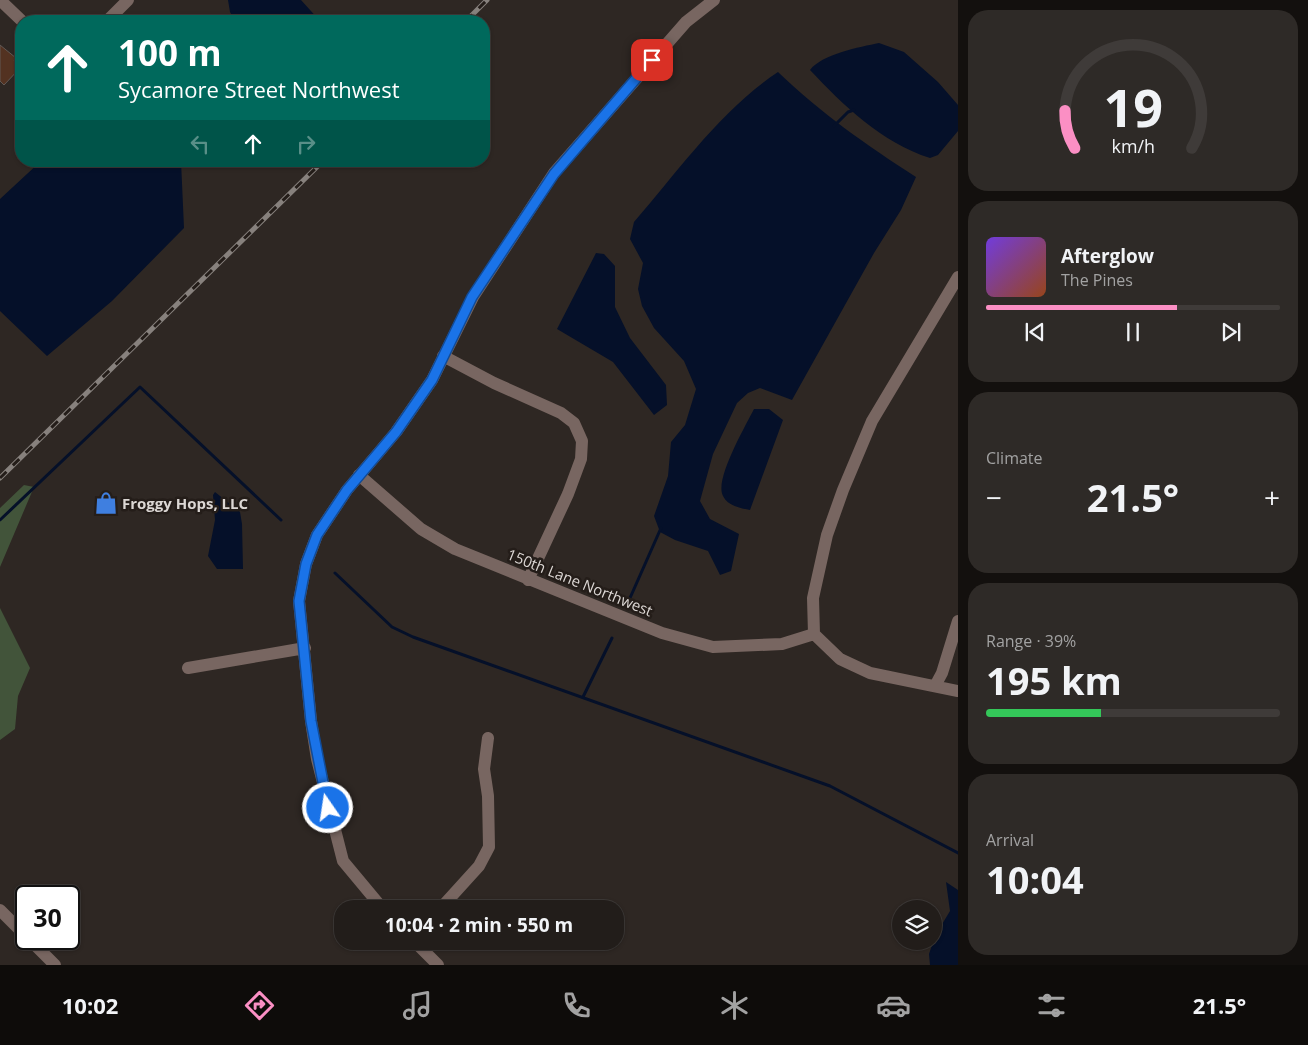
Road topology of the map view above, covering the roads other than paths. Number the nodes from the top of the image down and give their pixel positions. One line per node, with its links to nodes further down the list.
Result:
1 (0, 0): 4 (street)
2 (128, 0): 5 (street)
3 (714, 0): 7 (street)
4 (16, 15)
5 (113, 15)
6 (958, 277): 11 (street)
7 (443, 356): 8 (street); 9 (street)
8 (359, 475): 9 (street, 150th Lane Northwest); 12 (street)
9 (528, 580): 11 (street, 150th Lane Northwest)
10 (958, 621): 14 (street)
11 (814, 634): 14 (street)
12 (305, 648): 13 (street); 17 (street)
13 (188, 668)
14 (935, 686): 15 (street)
15 (958, 691)
16 (488, 738): 18 (street)
17 (376, 900)
18 (448, 900)
19 (0, 910): 20 (street)
20 (15, 925)
21 (40, 950): 23 (street)
22 (423, 950): 24 (street)
23 (55, 965)
24 (438, 965)

